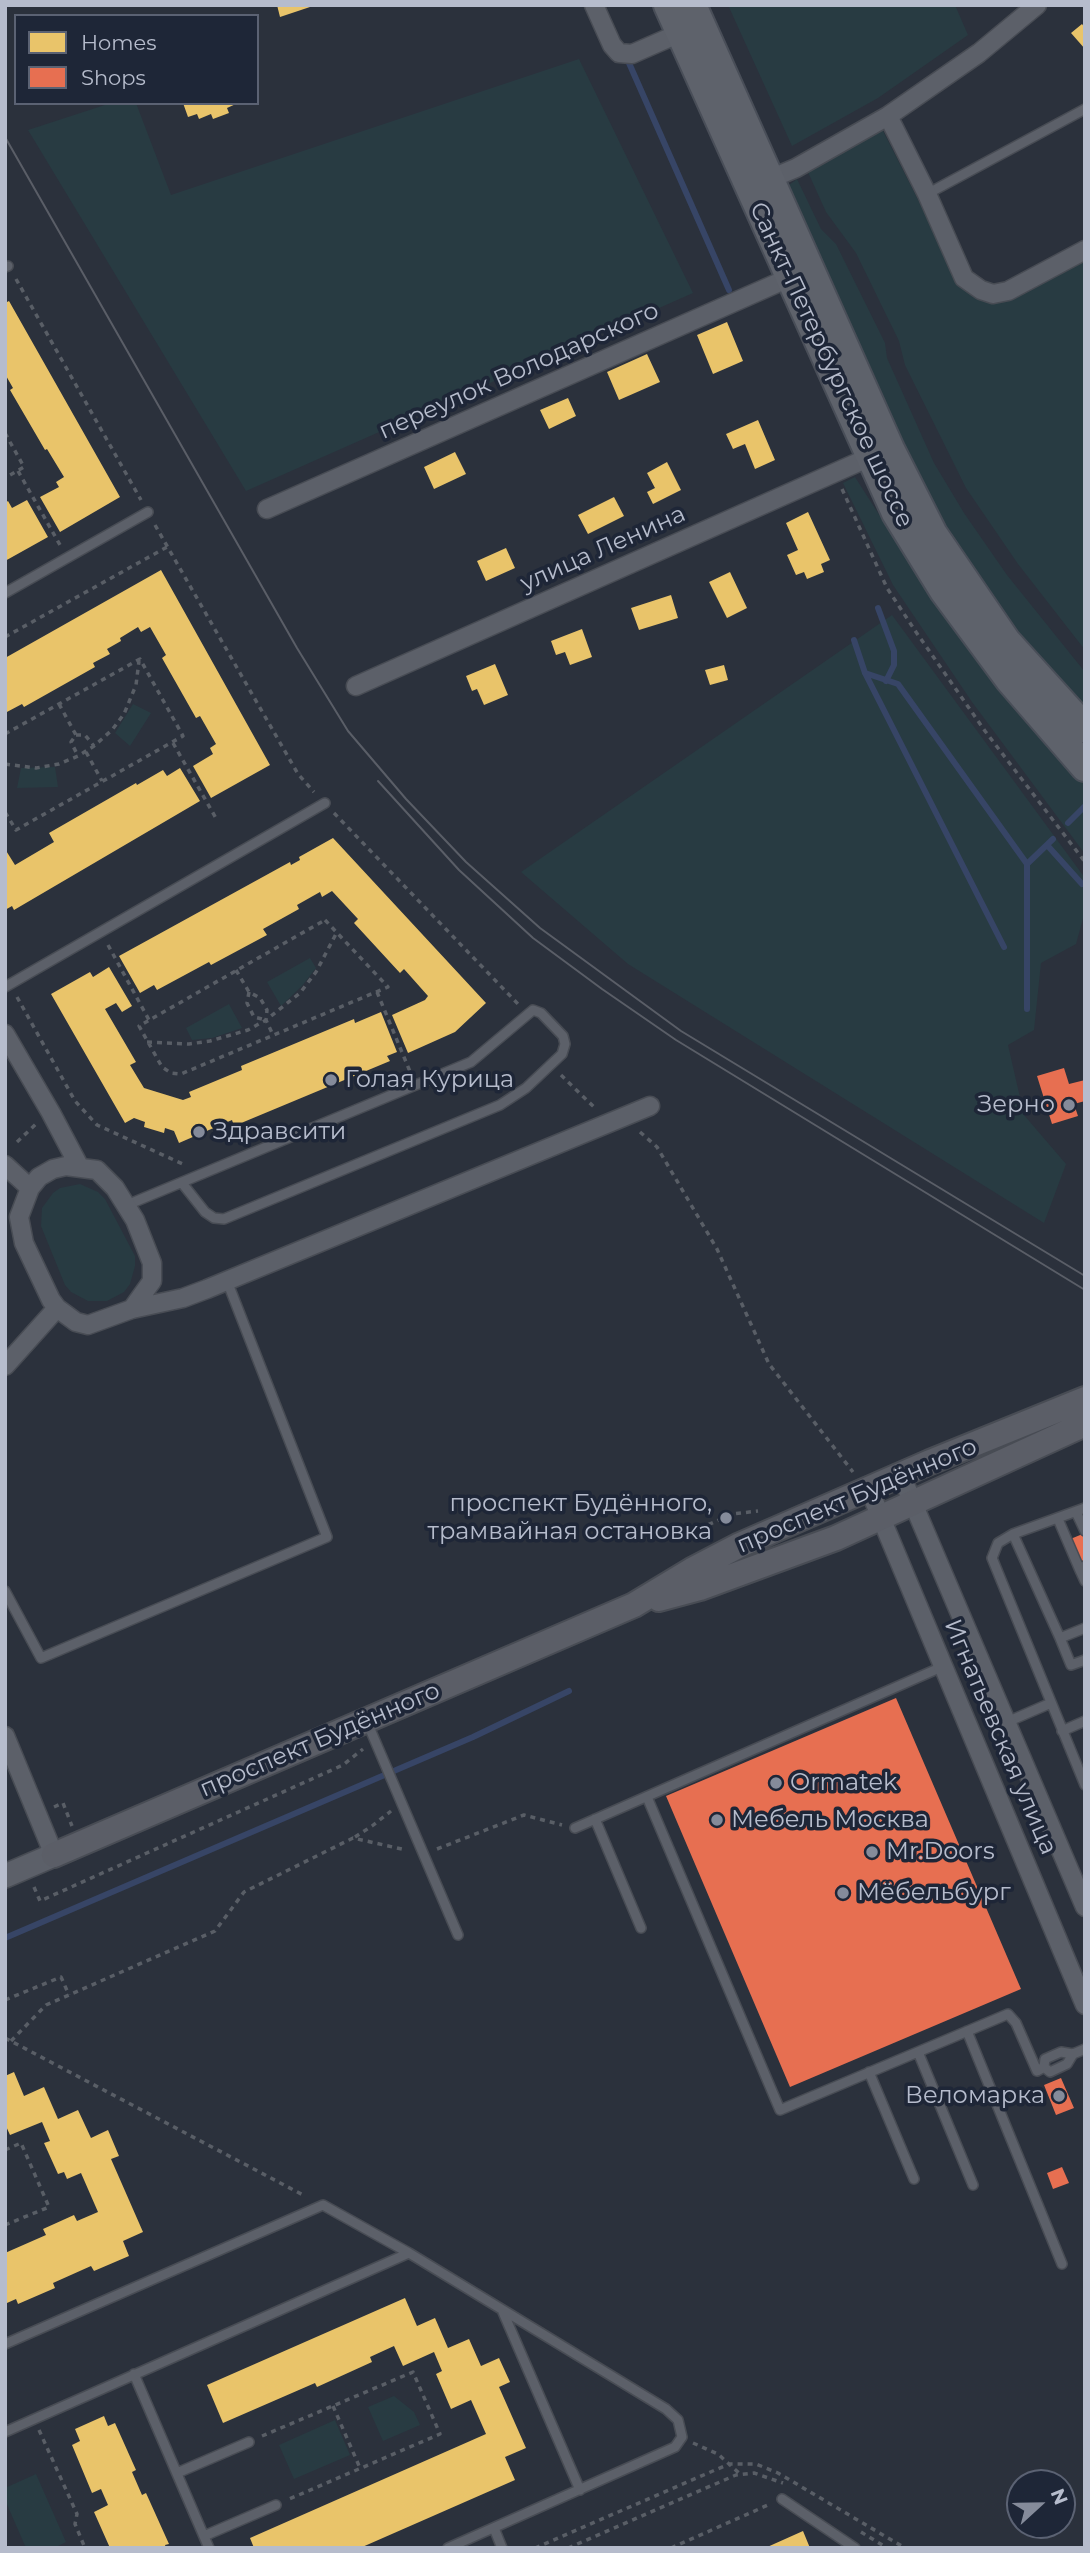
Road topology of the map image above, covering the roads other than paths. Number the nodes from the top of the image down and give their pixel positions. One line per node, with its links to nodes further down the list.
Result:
1 (594, 5): 5 (street)
2 (667, 5): 5 (main road, Санкт-Петербургское шоссе)
3 (692, 5): 8 (main road, Санкт-Петербургское шоссе)
4 (1037, 5): 7 (street)
5 (680, 33): 11 (main road, Санкт-Петербургское шоссе)
6 (1085, 109): 9 (lane)
7 (888, 116): 8 (street); 9 (street)
8 (770, 179): 17 (main road, Санкт-Петербургское шоссе)
9 (927, 194): 10 (street)
10 (1085, 250)
11 (791, 276): 12 (main road, Санкт-Петербургское шоссе); 13 (street, переулок Володарского)
12 (870, 457): 16 (street, улица Ленина); 18 (main road, Санкт-Петербургское шоссе)
13 (267, 509)
14 (148, 512): 15 (lane)
15 (5, 593)
16 (356, 686)
17 (1085, 728)
18 (1085, 767)
19 (325, 803): 20 (lane)
20 (7, 986)
21 (5, 1034): 24 (street)
22 (650, 1105): 28 (street)
23 (5, 1165): 26 (street)
24 (79, 1166): 26 (street); 27 (street)
25 (182, 1183): 25 (lane); 27 (lane)
26 (30, 1188): 29 (street)
27 (127, 1205): 30 (street)
28 (227, 1281): 30 (street); 44 (lane)
29 (57, 1308): 30 (street); 31 (street)
30 (132, 1309)
31 (5, 1366)
32 (1085, 1399): 34 (main road, проспект Будённого)
33 (1085, 1424): 36 (main road, проспект Будённого)
34 (901, 1475): 35 (main road, проспект Будённого); 36 (street, Игнатьевская улица)
35 (862, 1482): 38 (street, Игнатьевская улица); 45 (main road, проспект Будённого)
36 (914, 1503): 38 (main road, проспект Будённого); 52 (street, Игнатьевская улица)
37 (1081, 1510): 39 (lane); 40 (lane)
38 (881, 1519): 45 (main road, проспект Будённого); 49 (street, Игнатьевская улица)
39 (1058, 1519): 41 (lane); 42 (lane)
40 (1085, 1531)
41 (1013, 1534): 47 (lane); 50 (lane)
42 (1082, 1567): 43 (lane)
43 (1085, 1581)
44 (5, 1591)
45 (634, 1605): 53 (main road, проспект Будённого)
46 (1085, 1628): 47 (lane)
47 (1060, 1638): 48 (lane)
48 (1085, 1660)
49 (944, 1666): 57 (lane); 65 (street, Игнатьевская улица)
50 (1051, 1703): 52 (lane); 54 (lane)
51 (1085, 1721): 54 (lane)
52 (1007, 1722): 62 (street, Игнатьевская улица)
53 (370, 1730): 60 (main road, проспект Будённого); 64 (lane)
54 (1062, 1731): 56 (lane)
55 (5, 1736): 60 (street)
56 (1085, 1785)
57 (647, 1797): 58 (lane); 69 (lane)
58 (594, 1819): 59 (lane); 63 (lane)
59 (575, 1828)
60 (54, 1854): 61 (street, проспект Будённого)
61 (5, 1876)
62 (1085, 1907)
63 (641, 1928)
64 (458, 1935)
65 (1084, 2001)
66 (967, 2031): 67 (lane); 68 (lane); 73 (lane)
67 (1085, 2049)
68 (918, 2052): 69 (lane); 71 (lane)
69 (869, 2073): 70 (lane)
70 (914, 2179)
71 (974, 2185)
72 (409, 2253): 74 (lane); 75 (lane); 76 (lane)
73 (1062, 2264)
74 (503, 2310): 80 (lane); 80 (lane)
75 (5, 2344)
76 (134, 2374): 77 (lane); 79 (lane)
77 (5, 2432)
78 (248, 2442): 79 (lane)
79 (177, 2473): 84 (lane)
80 (580, 2490): 83 (lane)
81 (782, 2499): 88 (lane)
82 (276, 2505): 84 (lane)
83 (494, 2529): 86 (lane); 87 (lane)
84 (204, 2536): 85 (lane)
85 (209, 2548)
86 (448, 2548)
87 (502, 2548)
88 (855, 2548)

